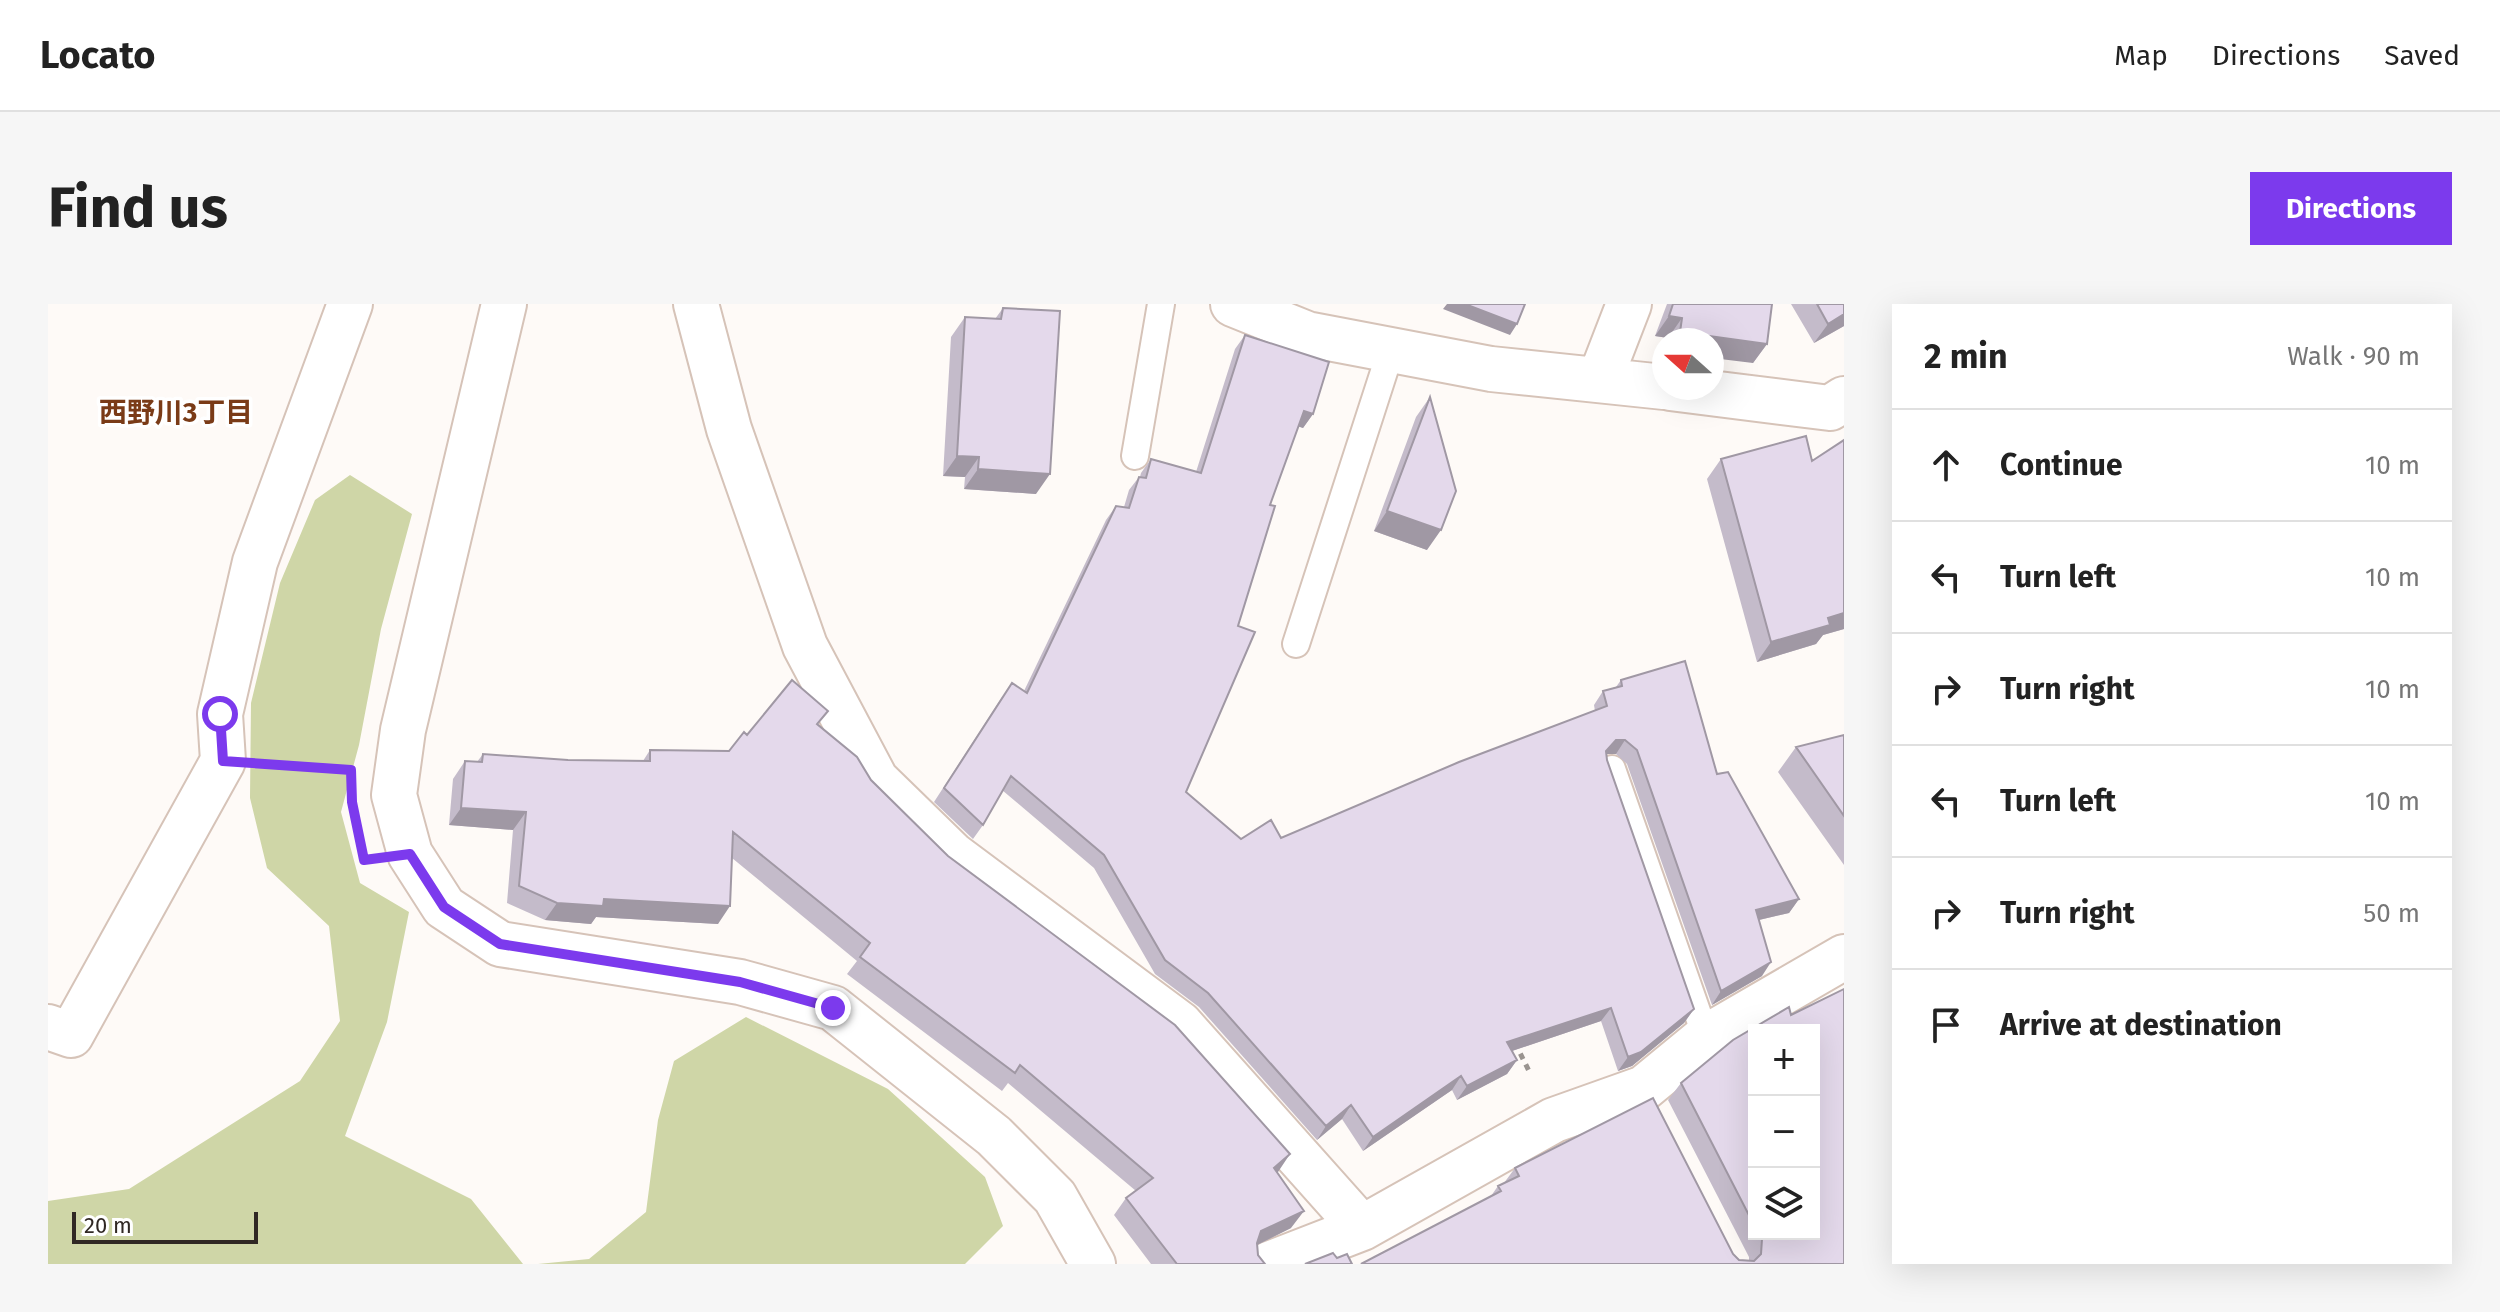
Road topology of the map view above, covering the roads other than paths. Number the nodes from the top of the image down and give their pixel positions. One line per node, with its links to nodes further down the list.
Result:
1 (350, 304): 16 (street)
2 (504, 304): 19 (street)
3 (696, 304): 18 (street)
4 (1161, 304): 12 (lane)
5 (1233, 304): 7 (street)
6 (1629, 304): 8 (street)
7 (1391, 350): 8 (street); 13 (lane)
8 (1600, 379): 9 (street)
9 (1652, 386)
10 (1724, 395): 11 (street)
11 (1844, 399)
12 (1135, 456)
13 (1296, 644)
14 (1612, 769): 17 (lane)
15 (1844, 957): 17 (street)
16 (48, 1027)
17 (1706, 1037): 18 (street)
18 (1362, 1228): 20 (street)
19 (1093, 1264)
20 (1269, 1264)

